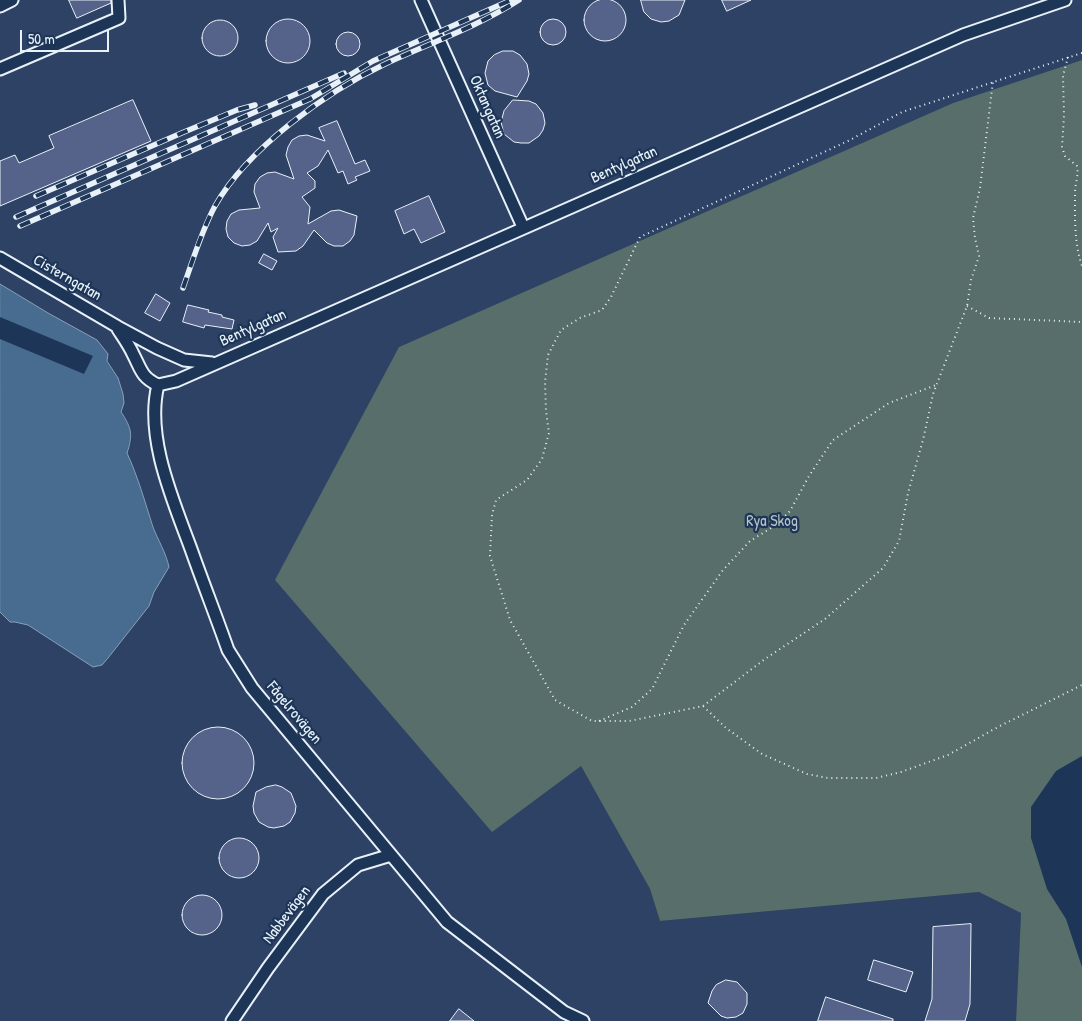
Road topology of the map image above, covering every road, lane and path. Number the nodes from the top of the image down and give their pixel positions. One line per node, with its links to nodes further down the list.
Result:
1 (12, 0): 6 (lane)
2 (118, 0): 9 (lane)
3 (421, 0): 11 (lane, Oktangatan)
4 (1065, 0): 5 (lane, Bentylgatan)
5 (1051, 2): 11 (lane, Bentylgatan)
6 (0, 6)
7 (1082, 53): 8 (path)
8 (1068, 57): 10 (path); 13 (path)
9 (0, 69)
10 (993, 81): 14 (path); 22 (path)
11 (523, 227): 17 (lane, Bentylgatan)
12 (0, 258): 16 (lane, Cisterngatan)
13 (1082, 266)
14 (967, 306): 15 (path); 19 (path)
15 (1082, 322)
16 (118, 327): 17 (lane, Cisterngatan); 18 (lane, Cisterngatan)
17 (212, 363): 18 (lane)
18 (158, 385): 23 (lane, Fågelrovägen)
19 (936, 385): 21 (path); 22 (path)
20 (1082, 685): 21 (path)
21 (703, 706): 22 (path)
22 (598, 722)
23 (391, 855): 24 (lane, Nabbevägen); 25 (lane, Fågelrovägen)
24 (232, 1021)
25 (582, 1021)

